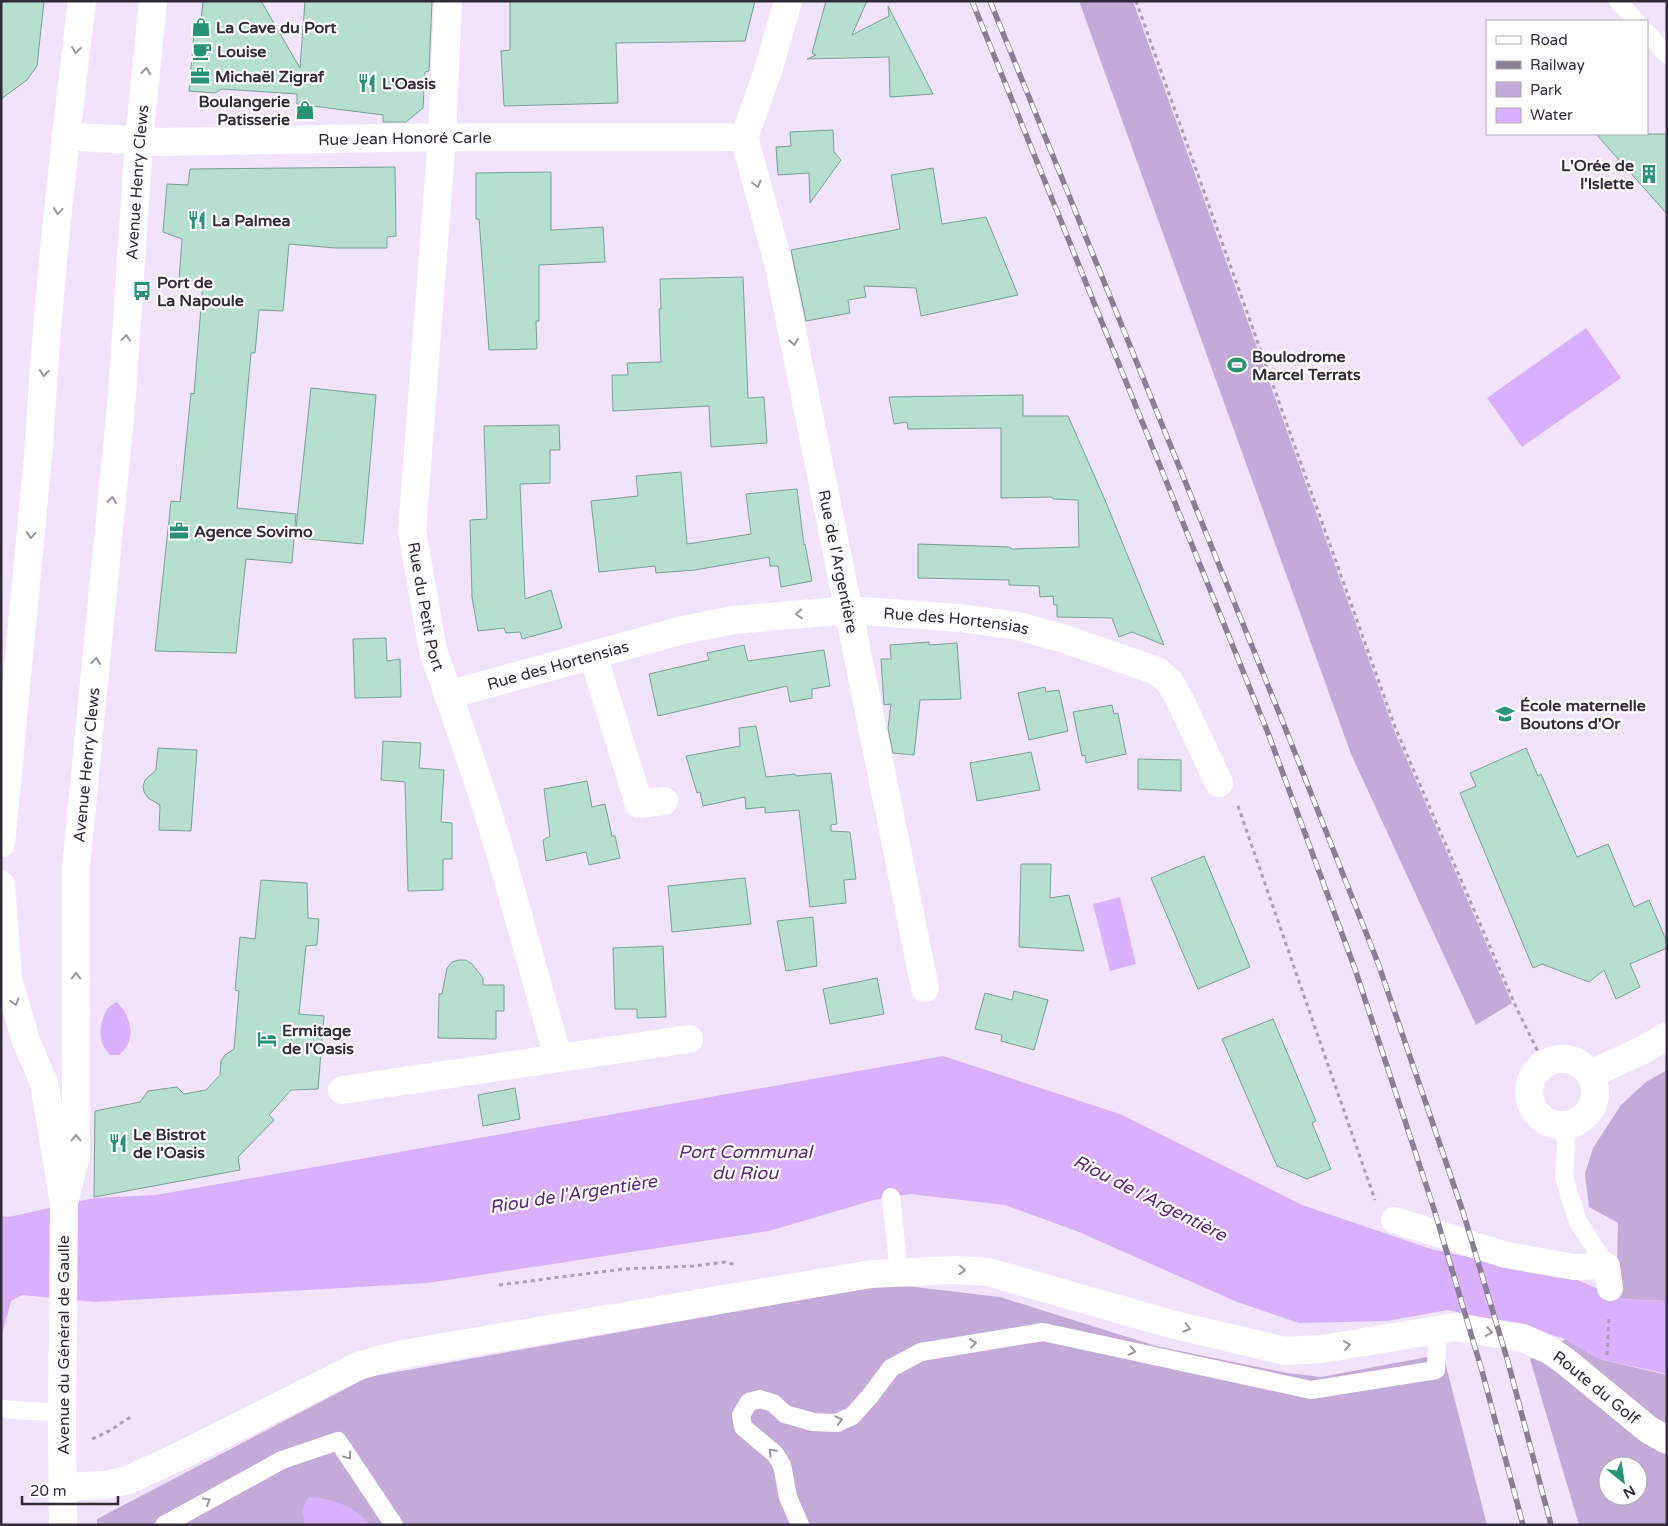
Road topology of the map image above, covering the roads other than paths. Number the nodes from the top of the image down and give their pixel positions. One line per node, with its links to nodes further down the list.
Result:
1 (82, 1): 9 (street, one-way to 9)
2 (153, 1): 12 (street, Avenue Henry Clews, one-way to 2)
3 (448, 1): 10 (street, Rue du Petit Port)
4 (788, 1): 11 (street)
5 (1618, 1): 6 (lane)
6 (1635, 20)
7 (1648, 33): 8 (lane)
8 (1667, 54)
9 (65, 136): 12 (street, Rue Jean Honoré Carle); 18 (street, one-way to 18)
10 (442, 137): 11 (street, Rue Jean Honoré Carle); 12 (street, Rue Jean Honoré Carle); 15 (street, Rue du Petit Port)
11 (744, 137): 13 (street, Rue de l'Argentière, one-way to 13)
12 (139, 141): 28 (street, Avenue Henry Clews, one-way to 12)
13 (848, 610): 14 (street, Rue des Hortensias, one-way to 14); 16 (street, Rue des Hortensias); 20 (street, Rue de l'Argentière)
14 (593, 655): 15 (street, Rue des Hortensias); 17 (street)
15 (448, 695): 23 (street, Rue du Petit Port)
16 (1219, 783)
17 (664, 801)
18 (1, 844)
19 (1, 885): 28 (street, one-way to 28)
20 (925, 988)
21 (1667, 1036): 24 (street)
22 (689, 1039): 23 (street)
23 (558, 1058): 25 (street)
24 (1591, 1074): 26 (street); 26 (street)
25 (342, 1090)
26 (1567, 1126): 31 (lane)
27 (890, 1197): 30 (lane)
28 (64, 1203): 34 (street, Avenue du Général de Gaulle)
29 (1394, 1220): 31 (street)
30 (906, 1272): 32 (street, Route du Golf, one-way to 32); 36 (street, Route du Golf)
31 (1609, 1277)
32 (1435, 1331): 35 (street, Route du Golf, one-way to 35); 41 (lane, one-way to 32)
33 (1, 1409): 34 (lane)
34 (62, 1413): 36 (street, Avenue du Général de Gaulle)
35 (1667, 1440)
36 (62, 1487): 37 (street, Avenue du Général de Gaulle); 38 (street, Avenue du Général de Gaulle)
37 (49, 1525)
38 (63, 1525)
39 (164, 1525): 40 (lane, one-way to 40)
40 (394, 1525)
41 (800, 1525)

